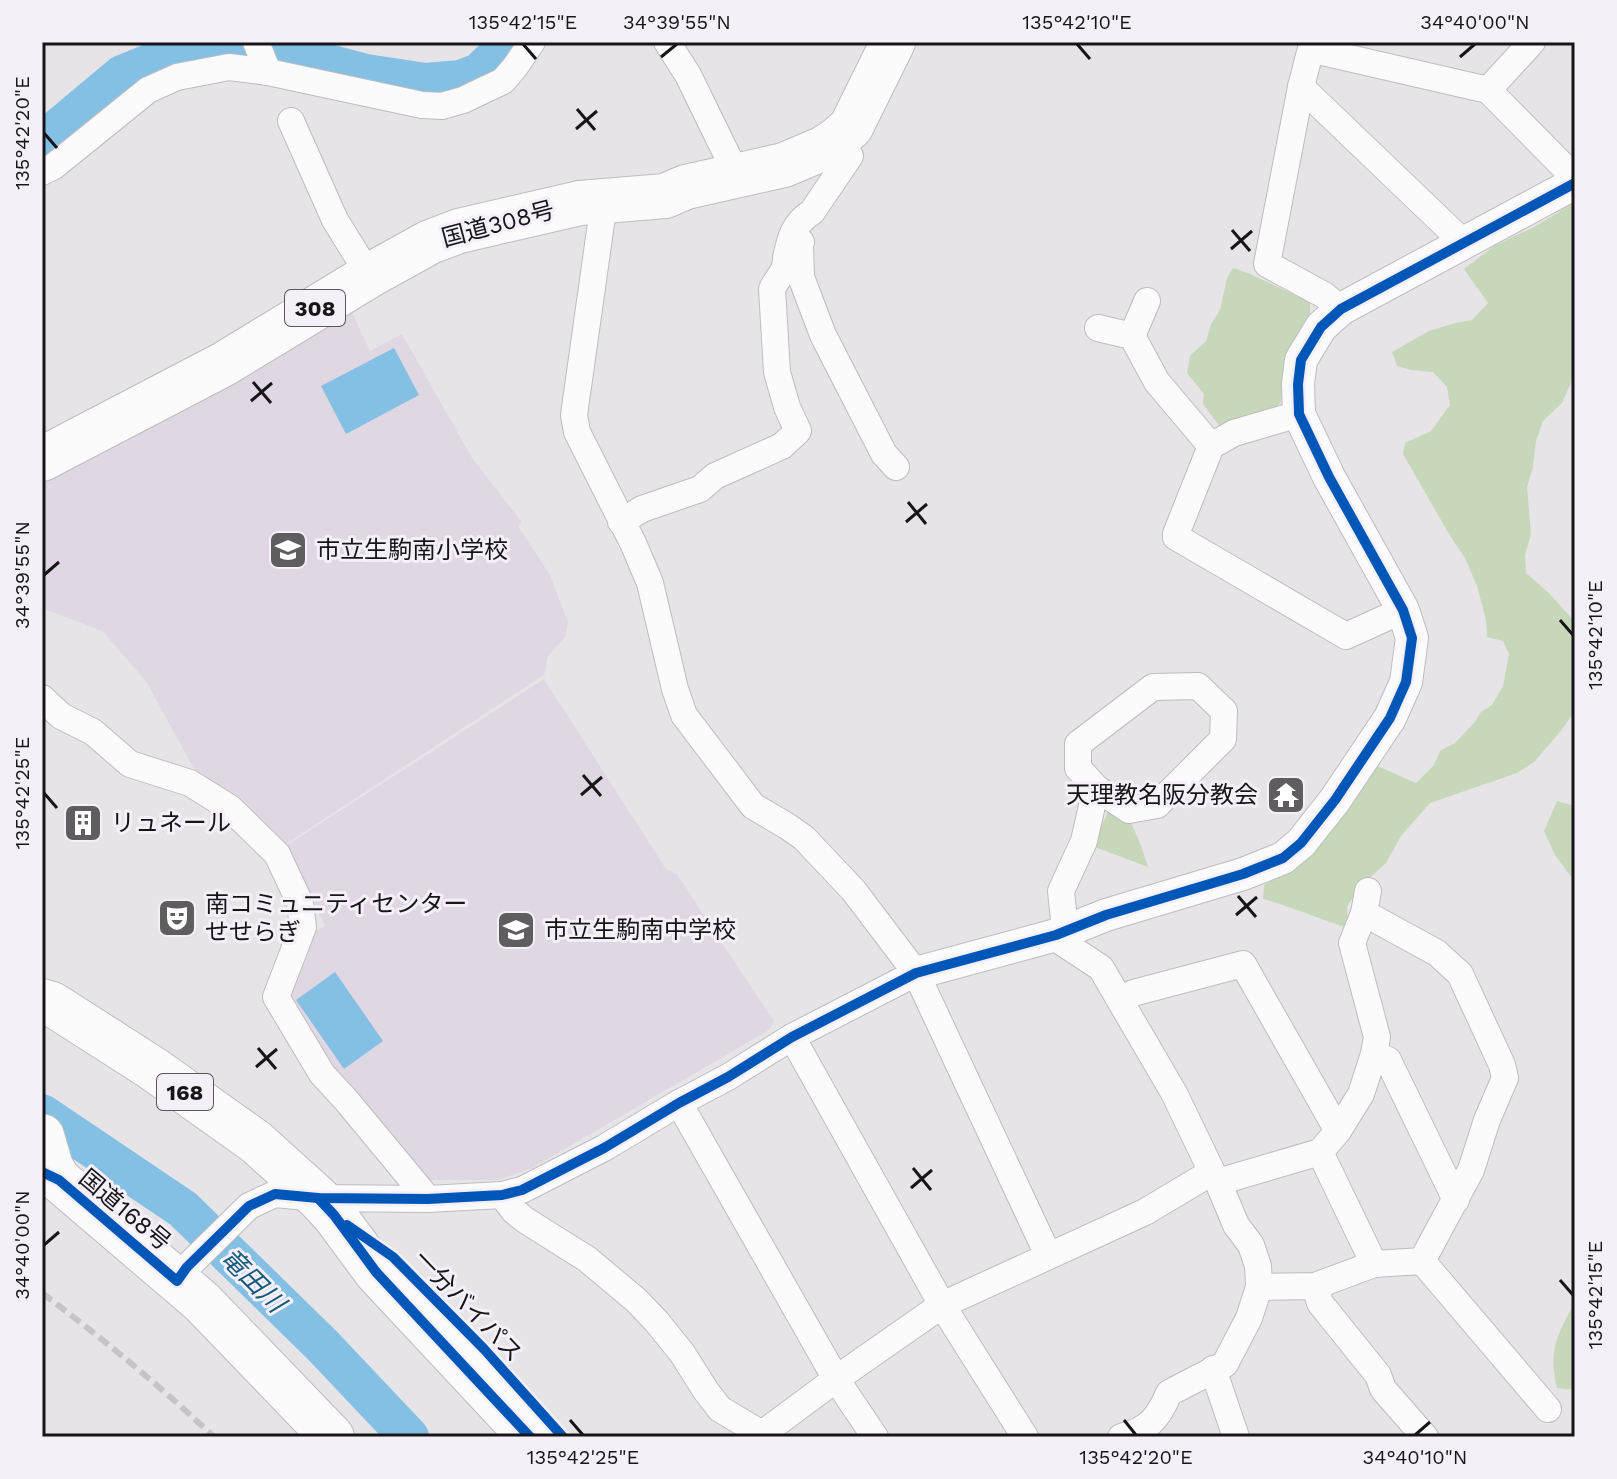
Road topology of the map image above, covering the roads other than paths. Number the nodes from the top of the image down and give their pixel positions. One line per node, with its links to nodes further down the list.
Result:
1 (256, 42): 6 (street)
2 (532, 42): 6 (street)
3 (667, 42): 12 (street)
4 (893, 42): 10 (highway, 国道308号 / 308)
5 (1532, 42): 8 (street)
6 (268, 72): 11 (street)
7 (1301, 87): 8 (street); 16 (street); 19 (street)
8 (1488, 90): 13 (street)
9 (291, 121): 17 (street)
10 (835, 141): 12 (highway, 国道308号 / 308); 15 (street)
11 (42, 172)
12 (733, 176): 14 (highway, 国道308号 / 308)
13 (1575, 180): 16 (street)
14 (604, 202): 17 (highway, 国道308号 / 308); 26 (street)
15 (812, 212): 25 (street); 26 (street)
16 (1463, 242): 19 (street)
17 (369, 275): 24 (highway, 国道308号 / 308)
18 (1147, 301): 21 (street)
19 (1341, 309): 22 (street)
20 (1098, 328): 21 (street)
21 (1132, 336): 23 (street)
22 (1299, 414): 23 (street); 27 (street)
23 (1211, 446): 27 (street)
24 (42, 459)
25 (896, 467)
26 (621, 522): 31 (street)
27 (1403, 610): 30 (street)
28 (42, 698): 42 (street)
29 (1096, 788): 29 (street); 30 (street)
30 (1060, 933): 31 (street); 40 (street)
31 (916, 973): 34 (street); 45 (street)
32 (1133, 993): 37 (street)
33 (42, 1001): 44 (highway, 一分バイパス / 168)
34 (792, 1037): 36 (street); 51 (street)
35 (1374, 1054): 37 (street); 43 (street); 43 (street)
36 (679, 1103): 41 (street); 53 (street)
37 (1338, 1131): 38 (street)
38 (1320, 1152): 40 (street); 47 (street)
39 (48, 1164): 48 (highway, 国道168号)
40 (1215, 1177): 45 (street); 50 (street)
41 (502, 1195): 42 (street); 55 (street)
42 (428, 1199): 44 (street)
43 (1456, 1200): 46 (street)
44 (326, 1206): 48 (street); 57 (highway, 一分バイパス / 168); 58 (highway, 一分バイパス / 168)
45 (1048, 1255): 51 (street)
46 (1422, 1261): 47 (street); 54 (street)
47 (1374, 1264): 49 (street)
48 (182, 1274): 56 (highway, 国道168号)
49 (1315, 1286): 50 (street); 63 (street)
50 (1259, 1287): 52 (street)
51 (942, 1305): 53 (street); 60 (street)
52 (1213, 1369): 61 (street); 62 (street)
53 (836, 1379): 55 (street); 59 (street)
54 (1548, 1409)
55 (762, 1436)
56 (332, 1437)
57 (530, 1437)
58 (563, 1437)
59 (875, 1437)
60 (1025, 1437)
61 (1121, 1437)
62 (1236, 1437)
63 (1425, 1437)

